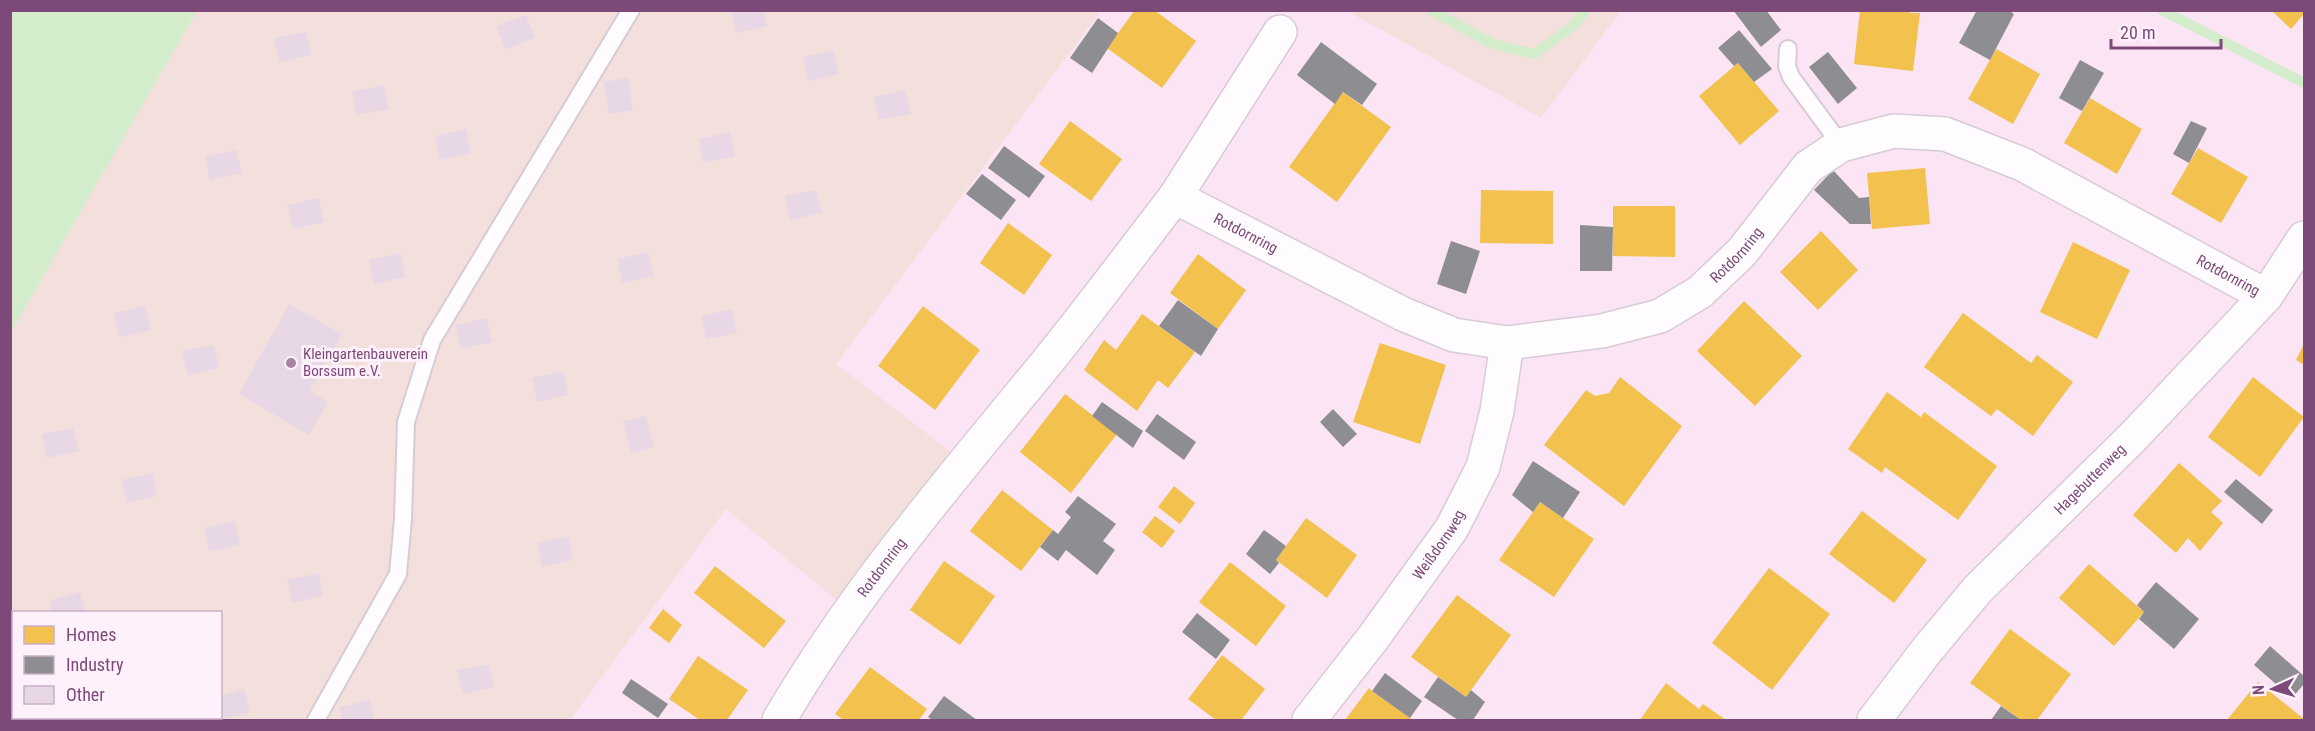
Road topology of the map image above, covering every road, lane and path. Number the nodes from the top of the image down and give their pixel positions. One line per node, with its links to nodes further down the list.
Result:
1 (631, 10): 9 (lane)
2 (1280, 32): 5 (street, Rotdornring)
3 (1788, 49): 4 (lane)
4 (1841, 145): 7 (street, Rotdornring); 8 (street, Rotdornring)
5 (1175, 197): 8 (street, Rotdornring); 10 (street, Rotdornring)
6 (2304, 238): 7 (street, Hagebuttenweg)
7 (2266, 296): 12 (street, Hagebuttenweg)
8 (1507, 343): 11 (street, Weißdornweg)
9 (316, 720)
10 (779, 720)
11 (1309, 720)
12 (1874, 720)

